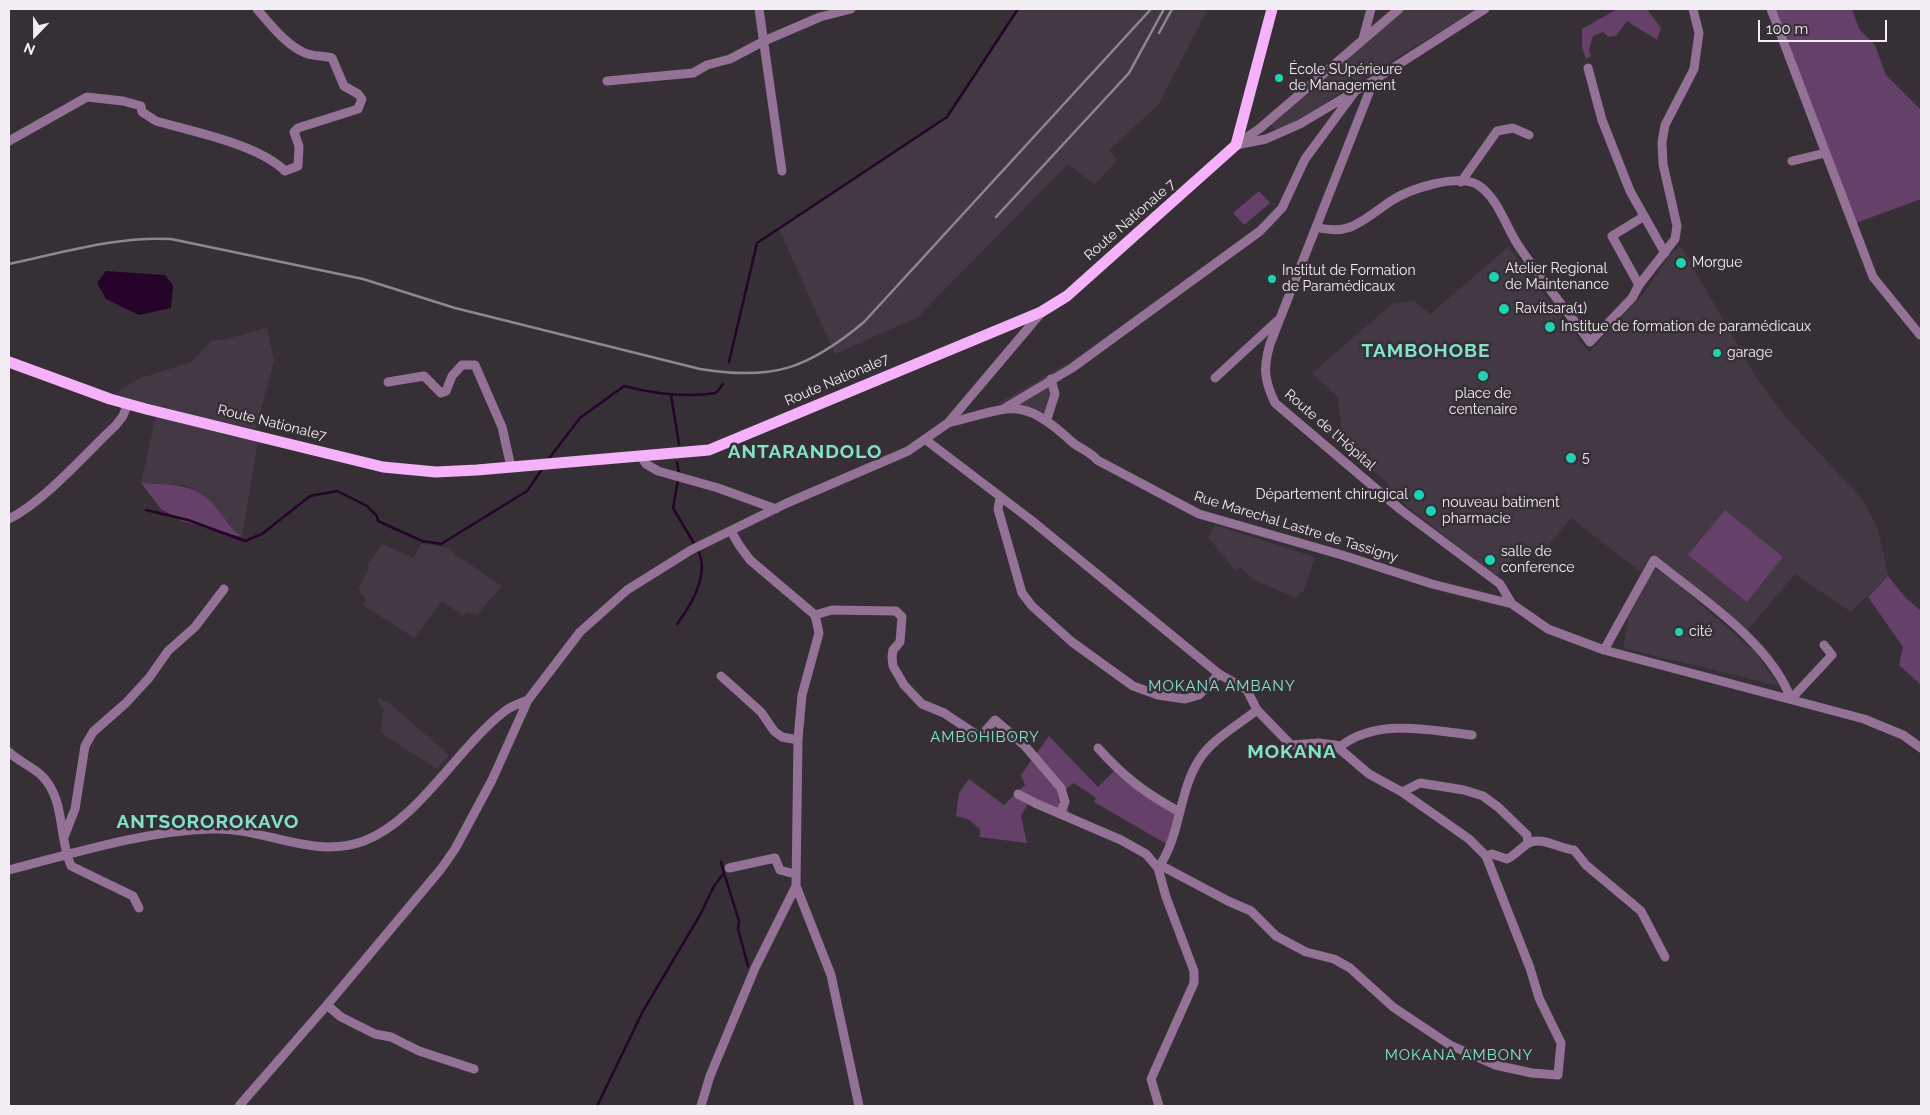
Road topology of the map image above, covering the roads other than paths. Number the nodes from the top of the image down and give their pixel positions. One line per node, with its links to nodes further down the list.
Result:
1 (257, 9): 17 (street)
2 (758, 9): 11 (street)
3 (851, 9): 11 (street)
4 (1272, 9): 18 (main road)
5 (1371, 9): 10 (street)
6 (1399, 9): 10 (street)
7 (1485, 9): 14 (street)
8 (1693, 9): 25 (street)
9 (1771, 9): 19 (street)
10 (1363, 39): 18 (street)
11 (764, 41): 13 (street); 21 (street)
12 (1588, 68): 23 (street)
13 (607, 80)
14 (1374, 80): 15 (street); 24 (street, Route de l'Hôpital)
15 (1356, 90): 18 (street); 32 (street)
16 (1529, 135): 22 (street)
17 (9, 141)
18 (1236, 145): 27 (main road, Route Nationale 7)
19 (1826, 153): 20 (street); 29 (street)
20 (1792, 161)
21 (782, 171)
22 (1461, 182): 24 (street); 26 (street)
23 (1643, 217): 25 (street); 26 (street)
24 (1316, 227): 28 (street, Route de l'Hôpital)
25 (1665, 253): 26 (street)
26 (1639, 285)
27 (1041, 312): 37 (street); 39 (main road, Route Nationale7)
28 (1278, 320): 31 (street); 46 (street, Route de l'Hôpital)
29 (1920, 335)
30 (9, 362): 34 (main road, Route Nationale7)
31 (1215, 378)
32 (1051, 379): 35 (street); 36 (street)
33 (388, 382): 40 (street)
34 (128, 404): 40 (main road, Route Nationale7); 43 (street)
35 (1005, 408): 36 (street, Rue Marechal Lastre de Tassigny); 37 (street, Rue Marechal Lastre de Tassigny)
36 (1047, 419): 46 (street, Rue Marechal Lastre de Tassigny)
37 (948, 423): 38 (street)
38 (926, 440): 41 (street); 42 (street)
39 (641, 456): 40 (main road, Route Nationale7); 42 (street)
40 (511, 467)
41 (1000, 498): 50 (street); 50 (street)
42 (776, 509): 44 (street)
43 (9, 518)
44 (731, 530): 47 (street); 53 (street)
45 (224, 590): 65 (street)
46 (1512, 604): 49 (street)
47 (815, 615): 56 (street); 64 (street)
48 (1824, 645): 52 (street)
49 (1604, 650): 52 (street); 52 (street)
50 (1219, 674): 54 (street)
51 (721, 676): 56 (street)
52 (1791, 699): 59 (street)
53 (528, 700): 67 (street); 76 (street)
54 (1257, 710): 57 (street); 63 (street)
55 (1472, 735): 57 (street)
56 (798, 737): 72 (street)
57 (1335, 745): 61 (street)
58 (1098, 748): 63 (street)
59 (1921, 748)
60 (9, 752): 65 (street)
61 (1402, 792): 66 (street); 68 (street)
62 (1018, 794): 64 (street)
63 (1180, 812): 69 (street)
64 (1060, 814): 69 (street)
65 (64, 837): 67 (street)
66 (1528, 843): 68 (street); 75 (street)
67 (66, 855): 71 (street); 74 (street)
68 (1486, 856): 69 (street)
69 (1159, 866): 81 (street)
70 (729, 868): 72 (street)
71 (9, 870)
72 (795, 874): 73 (street)
73 (796, 886): 79 (street); 80 (street)
74 (139, 908)
75 (1665, 957)
76 (327, 1005): 77 (street); 78 (street)
77 (474, 1069)
78 (239, 1106)
79 (701, 1106)
80 (859, 1106)
81 (1159, 1106)

